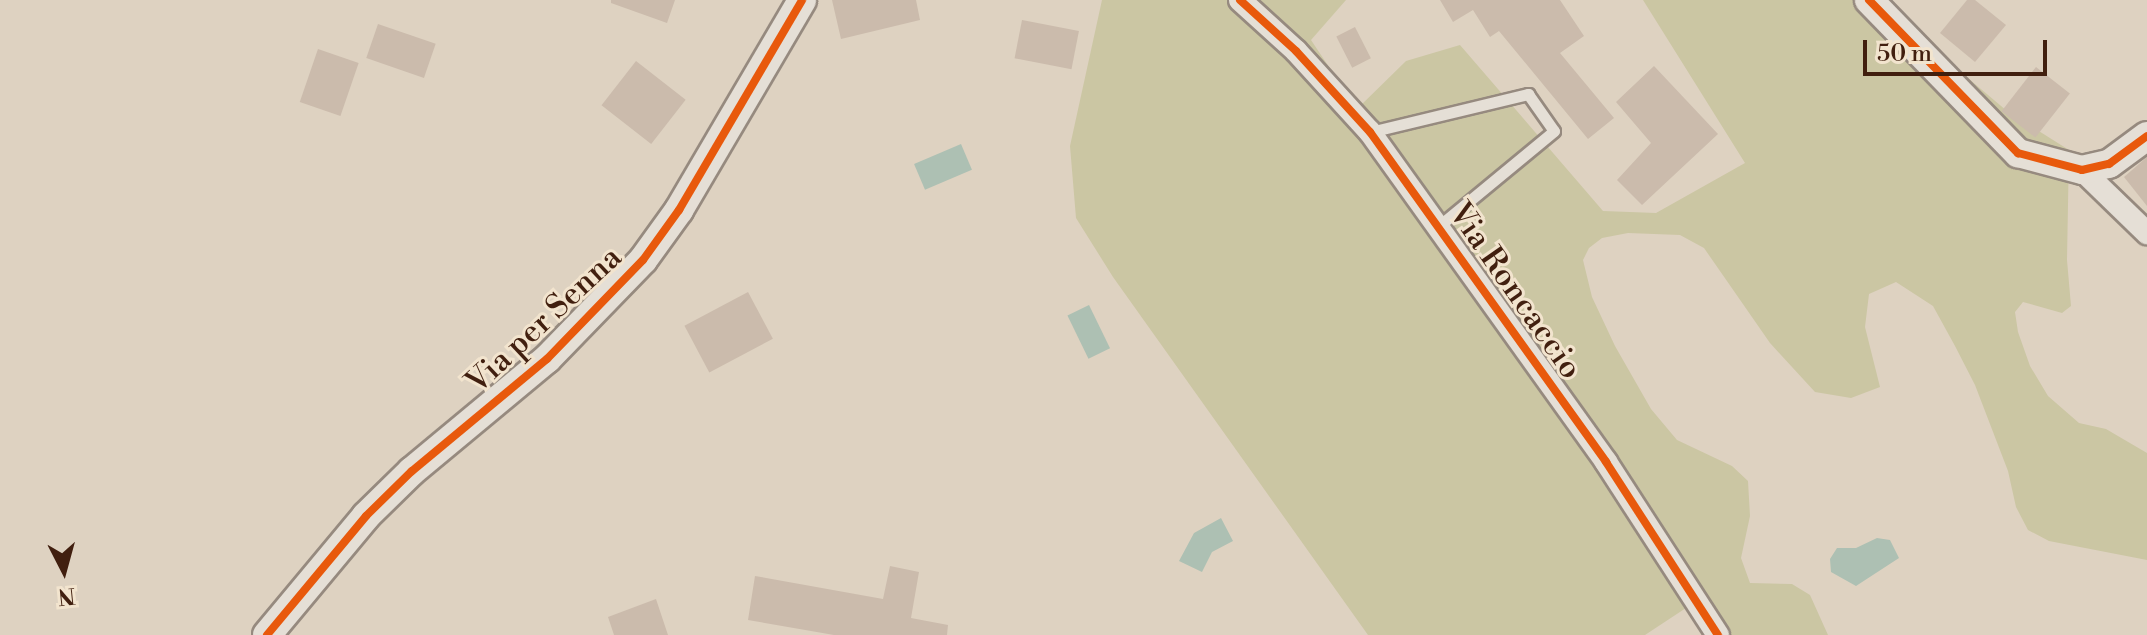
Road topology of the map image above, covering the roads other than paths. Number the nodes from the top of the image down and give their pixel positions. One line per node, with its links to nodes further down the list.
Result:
1 (802, 0): 9 (street, Via per Senna)
2 (1240, 0): 4 (street, Via Roncaccio)
3 (1869, 0): 6 (street)
4 (1370, 132): 7 (street, Via Roncaccio); 7 (lane)
5 (2147, 136): 6 (street)
6 (2082, 170): 8 (street)
7 (1440, 225): 10 (street, Via Roncaccio)
8 (2147, 233)
9 (267, 635)
10 (1718, 635)

